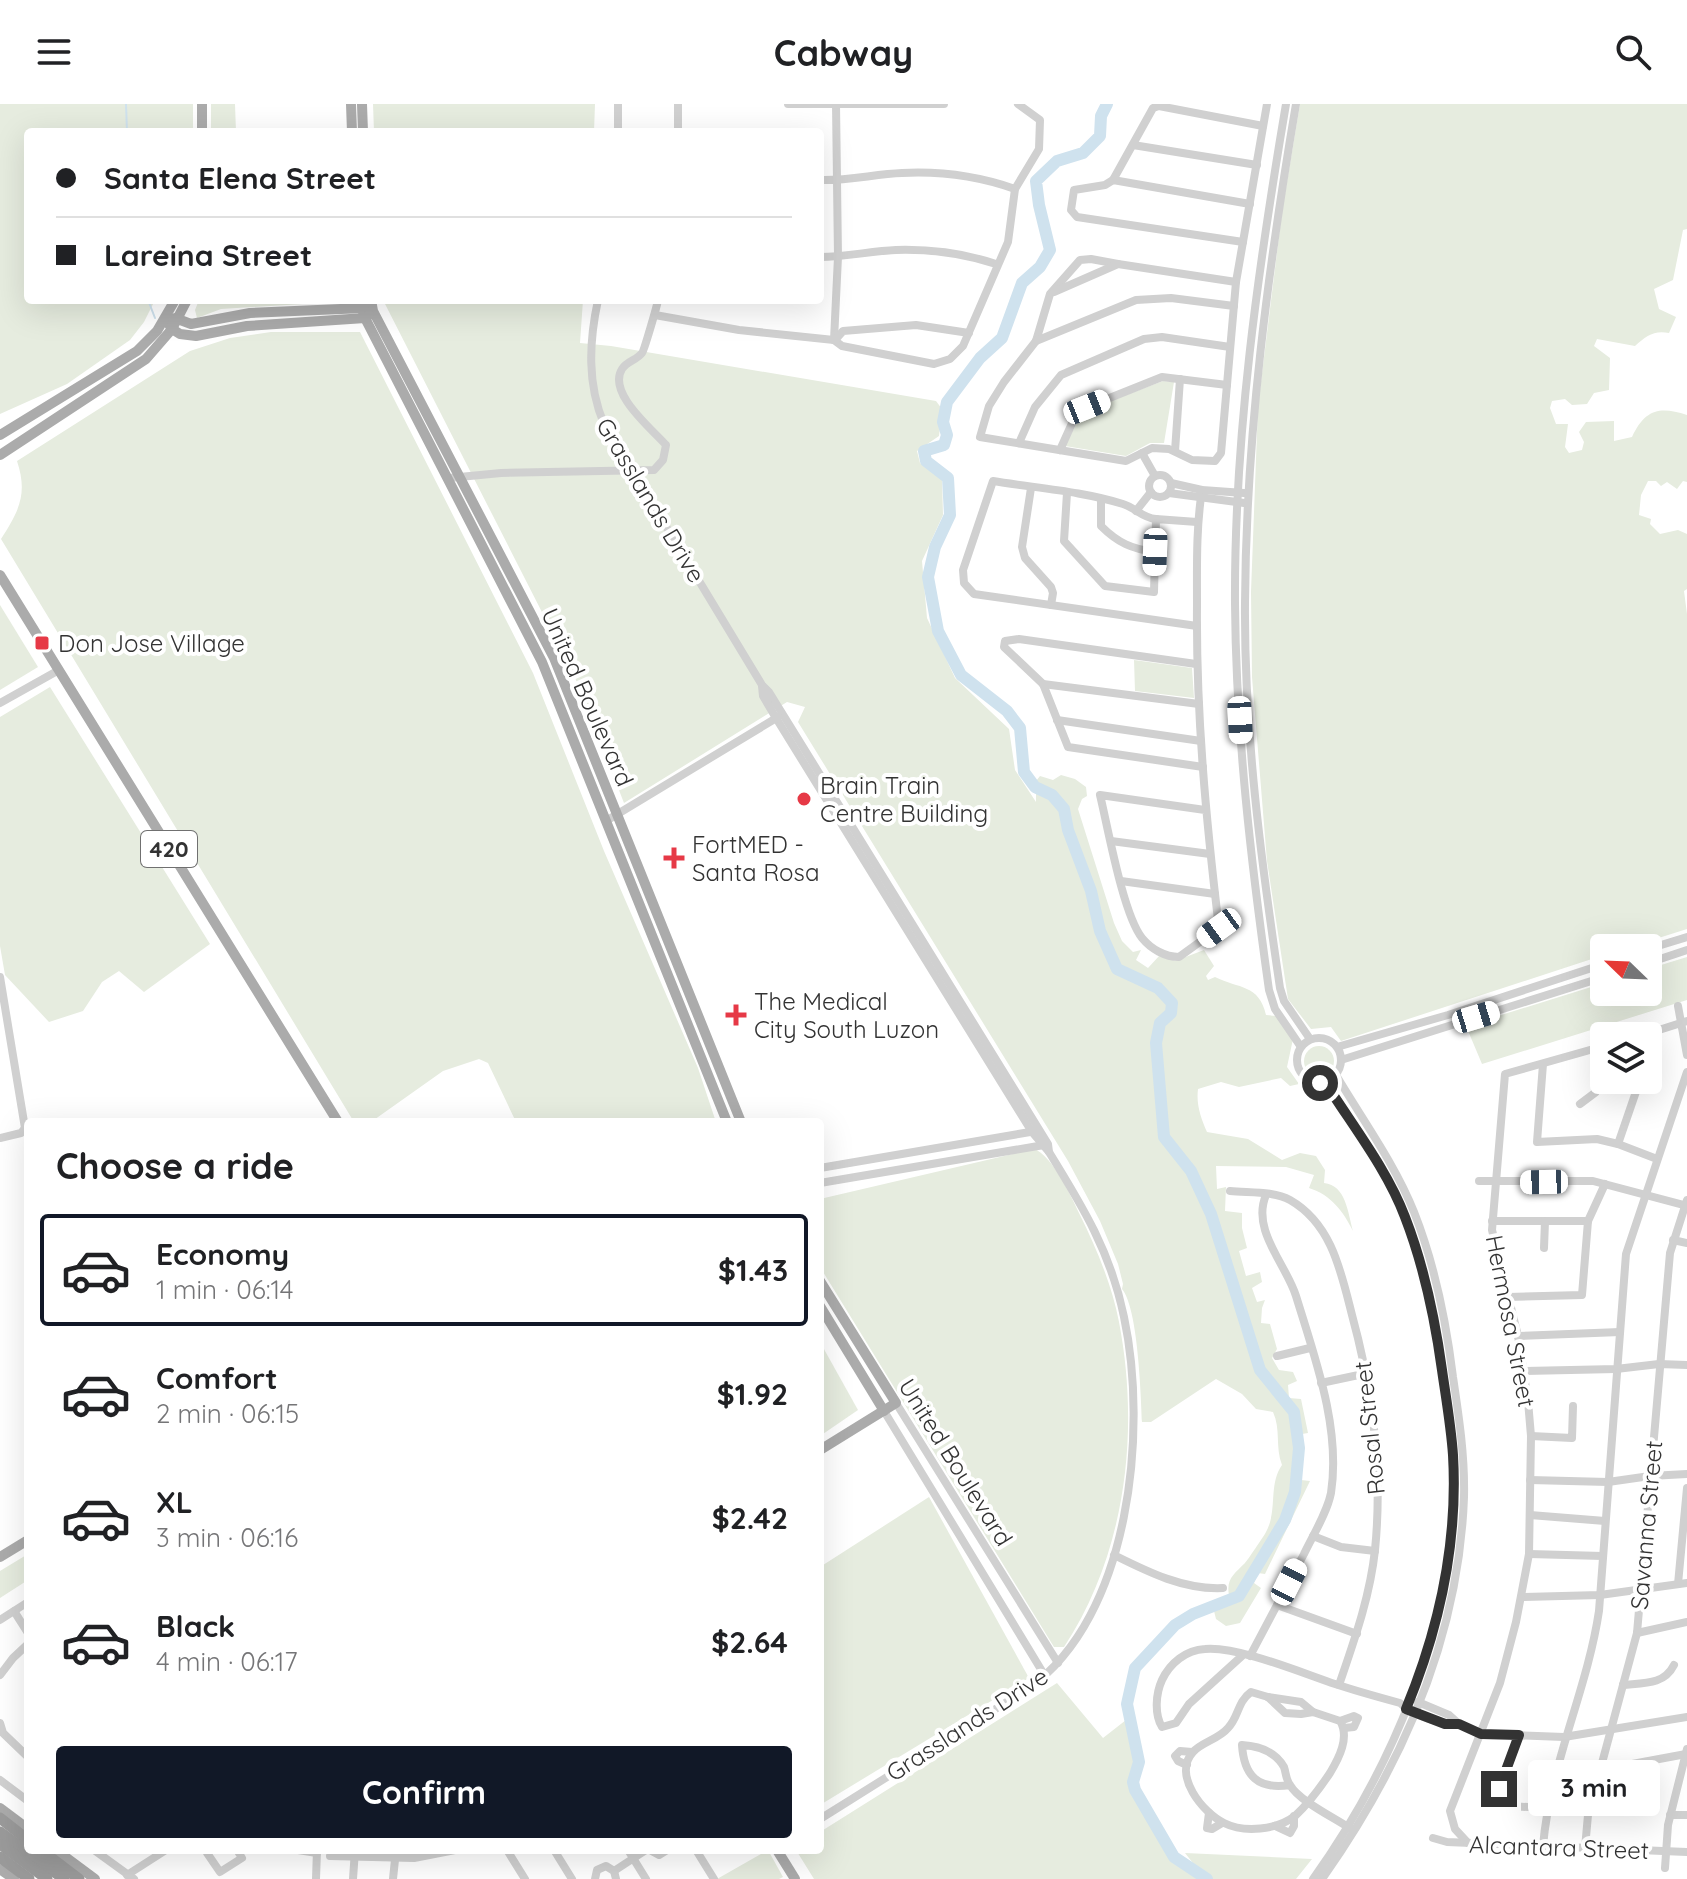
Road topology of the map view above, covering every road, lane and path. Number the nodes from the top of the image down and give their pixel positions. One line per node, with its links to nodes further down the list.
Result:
1 (202, 104): 14 (main road)
2 (351, 104): 15 (main road)
3 (362, 104): 16 (main road)
4 (618, 104): 17 (street)
5 (678, 104): 18 (street)
6 (788, 104): 12 (street)
7 (944, 104): 12 (street)
8 (1018, 104): 24 (street)
9 (1267, 104): 13 (street)
10 (1286, 104): 64 (street)
11 (1296, 104): 64 (street)
12 (836, 105): 23 (street)
13 (1263, 126): 19 (street); 20 (street)
14 (202, 128)
15 (352, 128)
16 (363, 128)
17 (618, 128)
18 (678, 128)
19 (1133, 145): 20 (street); 22 (street)
20 (1257, 165): 25 (street)
21 (824, 180): 23 (street)
22 (1113, 180): 25 (street); 26 (street)
23 (837, 181): 24 (street); 28 (street)
24 (1015, 189): 29 (street)
25 (1250, 204): 26 (street)
26 (1243, 242): 31 (street)
27 (824, 257): 28 (street)
28 (838, 257): 29 (street); 44 (street)
29 (996, 264): 43 (street)
30 (1118, 264): 31 (street); 32 (street); 32 (street)
31 (1236, 282): 37 (street)
32 (1050, 294): 45 (street)
33 (173, 304): 40 (main road)
34 (185, 304): 41 (main road)
35 (597, 304): 55 (street, Grasslands Drive)
36 (657, 304): 39 (street)
37 (1234, 306): 45 (street); 46 (street)
38 (366, 307): 41 (main road); 42 (main road); 57 (main road, United Boulevard)
39 (655, 315): 44 (street); 55 (street)
40 (166, 318): 41 (main road); 42 (main road); 49 (main road)
41 (179, 318): 42 (main road)
42 (172, 329): 54 (main road)
43 (969, 333): 44 (street); 44 (street)
44 (834, 340)
45 (1036, 341): 50 (street)
46 (1230, 347): 48 (street); 50 (street)
47 (1180, 379): 48 (street); 51 (street); 52 (street)
48 (1227, 385): 52 (street)
49 (0, 435)
50 (1019, 443): 51 (street)
51 (1060, 450): 53 (street)
52 (1175, 451): 53 (street)
53 (1142, 453): 56 (street)
54 (0, 455)
55 (632, 470): 57 (street); 77 (street, Grasslands Drive)
56 (1155, 476): 59 (street); 60 (street)
57 (454, 477): 82 (main road, United Boulevard); 83 (main road, United Boulevard)
58 (1031, 488): 61 (street); 70 (street); 70 (street)
59 (1170, 488): 60 (street); 62 (street)
60 (1151, 492): 65 (street)
61 (1067, 493): 63 (street); 68 (street)
62 (1201, 494): 64 (street); 67 (street)
63 (1101, 499): 65 (street); 68 (street)
64 (1242, 500): 100 (street); 101 (street)
65 (1136, 511): 66 (street)
66 (1156, 519): 67 (street); 68 (street)
67 (1197, 522): 71 (street)
68 (1155, 552)
69 (0, 575): 73 (main road, 420)
70 (1051, 605): 71 (street)
71 (1197, 626): 72 (street)
72 (1196, 664): 74 (street); 76 (street)
73 (59, 670): 75 (street); 113 (main road, 420)
74 (1043, 684): 76 (street); 78 (street)
75 (0, 703)
76 (1199, 704): 79 (street)
77 (779, 716): 82 (street); 118 (street, Grasslands Drive)
78 (1057, 720): 79 (street); 80 (street)
79 (1201, 741): 80 (street)
80 (1203, 767): 81 (street)
81 (1205, 810): 84 (street); 85 (street)
82 (618, 816): 83 (street); 115 (main road, United Boulevard)
83 (606, 821): 114 (main road, United Boulevard)
84 (1111, 841): 85 (street); 86 (street)
85 (1210, 854): 87 (street)
86 (1121, 881): 87 (street); 87 (street)
87 (1215, 894)
88 (1687, 937): 89 (street)
89 (1668, 943): 90 (street); 92 (street)
90 (1662, 945)
91 (1687, 950): 92 (street)
92 (1672, 955): 93 (street)
93 (1662, 958)
94 (1590, 969): 102 (street)
95 (0, 977): 116 (street)
96 (1590, 981): 105 (street)
97 (1678, 1006): 98 (street)
98 (1684, 1022): 99 (street); 104 (street)
99 (1662, 1029)
100 (1310, 1039): 101 (street); 102 (street)
101 (1301, 1047): 109 (street)
102 (1337, 1047): 105 (street)
103 (1590, 1050): 106 (street, Hermosa Street)
104 (1687, 1055)
105 (1341, 1060): 108 (street)
106 (1543, 1064): 120 (street); 128 (street, Hermosa Street)
107 (1687, 1072): 123 (street)
108 (1336, 1075): 109 (street); 196 (street)
109 (1325, 1082): 197 (street)
110 (1593, 1094): 112 (street)
111 (1635, 1094): 120 (street)
112 (1580, 1104)
113 (336, 1118)
114 (725, 1118)
115 (739, 1118)
116 (24, 1122)
117 (24, 1129): 119 (street)
118 (1036, 1131): 121 (street, Grasslands Drive); 122 (street)
119 (0, 1138)
120 (1618, 1144): 123 (street)
121 (1046, 1147): 125 (street); 171 (street, Grasslands Drive)
122 (882, 1157): 124 (street); 125 (street)
123 (1657, 1159): 132 (street)
124 (824, 1167)
125 (887, 1172): 127 (street)
126 (1479, 1181): 128 (street)
127 (824, 1182)
128 (1495, 1182): 129 (street); 134 (street, Hermosa Street)
129 (1605, 1184): 132 (street); 136 (street)
130 (1230, 1191): 131 (street, Rosal Street)
131 (1266, 1195): 145 (street); 151 (street, Rosal Street)
132 (1644, 1196): 133 (street); 143 (street)
133 (1686, 1204): 137 (street, Savanna Street)
134 (1492, 1221): 135 (street); 141 (street, Hermosa Street)
135 (1545, 1221): 136 (street); 139 (street)
136 (1588, 1221): 141 (street)
137 (1673, 1240): 138 (street); 147 (street, Savanna Street)
138 (1687, 1243)
139 (1544, 1248)
140 (824, 1287): 153 (main road, United Boulevard)
141 (1508, 1297): 144 (street, Hermosa Street)
142 (824, 1313): 155 (main road, United Boulevard)
143 (1620, 1332): 144 (street); 149 (street)
144 (1518, 1336): 150 (street, Hermosa Street)
145 (1310, 1348): 146 (street); 152 (street)
146 (1277, 1356)
147 (1659, 1364): 148 (street); 149 (street); 159 (street, Savanna Street)
148 (1687, 1365)
149 (1616, 1369): 150 (street); 161 (street)
150 (1525, 1371): 156 (street, Hermosa Street)
151 (1368, 1373): 152 (street); 169 (street, Rosal Street)
152 (1321, 1383): 167 (street)
153 (896, 1403): 155 (main road); 165 (street, United Boulevard)
154 (1573, 1406): 156 (street)
155 (884, 1411): 157 (main road); 166 (street, United Boulevard)
156 (1531, 1436): 160 (street, Hermosa Street)
157 (824, 1448)
158 (1687, 1474): 159 (street)
159 (1650, 1476): 161 (street); 176 (street, Savanna Street)
160 (1530, 1480): 161 (street); 163 (street, Hermosa Street)
161 (1608, 1482): 164 (street)
162 (1687, 1488): 174 (street)
163 (1530, 1515): 164 (street); 170 (street, Hermosa Street)
164 (1605, 1521): 172 (street)
165 (972, 1526): 166 (street); 189 (street, United Boulevard)
166 (958, 1533): 192 (street, United Boulevard)
167 (1313, 1536): 169 (street); 180 (street)
168 (24, 1542): 173 (main road)
169 (1375, 1551): 186 (street, Rosal Street)
170 (1529, 1554): 172 (street); 178 (street, Hermosa Street)
171 (1114, 1555): 175 (street); 189 (street, Grasslands Drive)
172 (1603, 1556): 177 (street)
173 (0, 1557)
174 (1683, 1583): 176 (street)
175 (1223, 1588)
176 (1640, 1589): 177 (street); 185 (street, Savanna Street)
177 (1600, 1595): 178 (street); 207 (street)
178 (1522, 1597): 205 (street, Hermosa Street)
179 (24, 1605): 181 (street)
180 (1277, 1605): 186 (street); 188 (street)
181 (14, 1611): 182 (street); 184 (street)
182 (0, 1620)
183 (1687, 1622): 185 (street)
184 (24, 1627)
185 (1637, 1633): 194 (street, Savanna Street)
186 (1357, 1634): 193 (street, Rosal Street)
187 (24, 1648): 191 (street)
188 (1247, 1656): 188 (street); 193 (street)
189 (1058, 1663): 192 (street, Grasslands Drive)
190 (1674, 1665): 194 (street)
191 (0, 1675)
192 (1045, 1676): 224 (street, Grasslands Drive)
193 (1339, 1685): 197 (street)
194 (1623, 1685): 204 (street, Savanna Street)
195 (1268, 1697): 198 (street); 198 (street); 203 (street)
196 (1420, 1703): 197 (street); 199 (street); 202 (street)
197 (1405, 1704): 199 (street); 227 (street)
198 (1313, 1712): 217 (street)
199 (1417, 1713): 202 (street); 227 (street)
200 (1687, 1717): 204 (street)
201 (0, 1723): 211 (street)
202 (1459, 1724): 205 (street)
203 (1226, 1731): 208 (street); 210 (street)
204 (1611, 1731): 207 (street); 213 (street, Savanna Street)
205 (1481, 1734): 206 (street); 231 (street, Hermosa Street)
206 (1519, 1735): 207 (street); 220 (street)
207 (1564, 1737): 220 (street)
208 (1242, 1745): 215 (street); 215 (street)
209 (1686, 1751): 213 (street); 222 (street)
210 (1192, 1752): 212 (street); 212 (street)
211 (24, 1753)
212 (1187, 1765): 217 (street)
213 (1600, 1770): 221 (street, Savanna Street)
214 (0, 1780): 216 (street)
215 (1290, 1785): 217 (street)
216 (24, 1798)
217 (1308, 1801): 227 (street)
218 (1641, 1807): 221 (street)
219 (0, 1808): 226 (main road)
220 (1546, 1808): 233 (street)
221 (1590, 1809): 234 (street, Savanna Street)
222 (1670, 1815): 223 (street); 236 (street)
223 (1687, 1815)
224 (824, 1816)
225 (0, 1818): 229 (highway)
226 (24, 1826)
227 (1352, 1830): 277 (street); 278 (street)
228 (0, 1832): 235 (highway)
229 (24, 1837)
230 (1433, 1838): 231 (street, Alcantara Street)
231 (1468, 1843): 233 (street, Alcantara Street)
232 (0, 1844): 264 (highway)
233 (1543, 1846): 234 (street, Alcantara Street)
234 (1585, 1848): 236 (street, Alcantara Street)
235 (24, 1850)
236 (1666, 1851): 237 (street, Alcantara Street); 257 (street)
237 (1687, 1852)
238 (30, 1854): 265 (highway)
239 (46, 1854): 266 (highway)
240 (61, 1854): 267 (main road)
241 (99, 1854): 261 (street)
242 (160, 1854): 261 (street)
243 (208, 1854): 244 (street)
244 (240, 1854)
245 (317, 1854): 268 (street)
246 (347, 1854): 255 (street)
247 (355, 1854): 269 (street)
248 (395, 1854): 249 (street); 270 (street)
249 (434, 1854)
250 (509, 1854): 271 (street)
251 (556, 1854): 272 (street)
252 (631, 1854): 259 (street); 274 (street)
253 (699, 1854): 260 (street)
254 (779, 1854): 276 (main road)
255 (330, 1856)
256 (0, 1857): 263 (highway)
257 (1665, 1868)
258 (0, 1870): 262 (main road)
259 (615, 1875): 273 (street)
260 (712, 1875): 275 (street)
261 (130, 1877)
262 (14, 1879)
263 (29, 1879)
264 (47, 1879)
265 (64, 1879)
266 (79, 1879)
267 (95, 1879)
268 (316, 1879)
269 (353, 1879)
270 (393, 1879)
271 (525, 1879)
272 (572, 1879)
273 (595, 1879)
274 (646, 1879)
275 (698, 1879)
276 (795, 1879)
277 (1313, 1879)
278 (1322, 1879)

